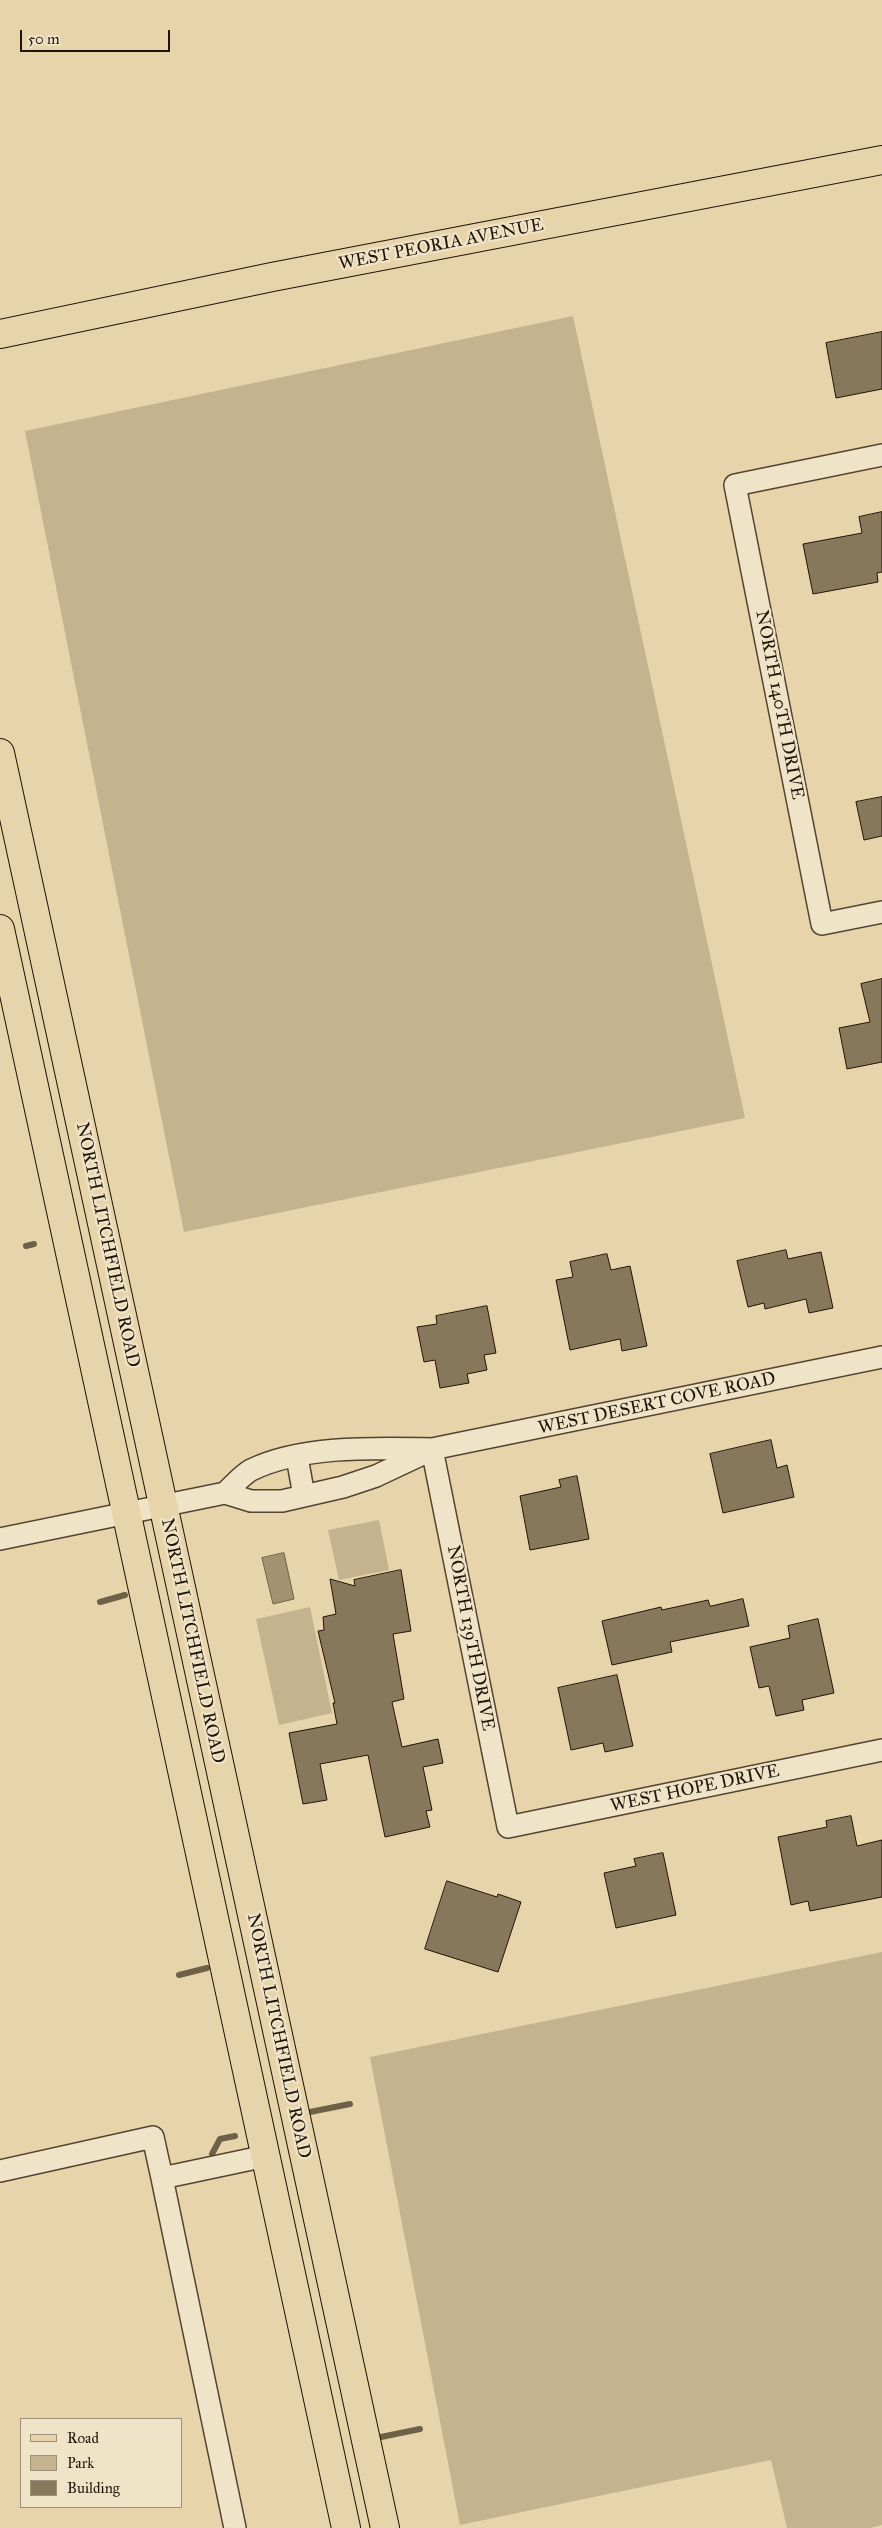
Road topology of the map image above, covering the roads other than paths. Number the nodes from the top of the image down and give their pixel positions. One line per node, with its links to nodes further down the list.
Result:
1 (882, 160): 2 (main road, WEST PEORIA AVENUE)
2 (0, 334)
3 (882, 455): 5 (street, NORTH 140TH DRIVE)
4 (0, 753): 8 (main road, NORTH LITCHFIELD ROAD)
5 (882, 912)
6 (0, 929): 7 (main road, NORTH LITCHFIELD ROAD)
7 (37, 1102): 8 (main road); 15 (main road, NORTH LITCHFIELD ROAD)
8 (99, 1203): 14 (main road, NORTH LITCHFIELD ROAD)
9 (882, 1358): 10 (street, WEST DESERT COVE ROAD)
10 (432, 1449): 11 (street, WEST DESERT COVE ROAD); 13 (street, WEST DESERT COVE ROAD); 18 (street, NORTH 139TH DRIVE)
11 (297, 1457): 12 (street, WEST DESERT COVE ROAD); 13 (street)
12 (225, 1493): 13 (street, WEST DESERT COVE ROAD); 14 (street, WEST DESERT COVE ROAD)
13 (304, 1496)
14 (162, 1506): 15 (street, WEST DESERT COVE ROAD); 22 (main road, NORTH LITCHFIELD ROAD)
15 (127, 1512): 16 (street, WEST DESERT COVE ROAD); 19 (main road, NORTH LITCHFIELD ROAD)
16 (0, 1539)
17 (882, 1750): 18 (street, WEST HOPE DRIVE)
18 (508, 1827)
19 (266, 2156): 21 (street); 22 (main road); 24 (main road, NORTH LITCHFIELD ROAD)
20 (0, 2171): 21 (street)
21 (162, 2178): 23 (street)
22 (356, 2398): 25 (main road, NORTH LITCHFIELD ROAD)
23 (236, 2528)
24 (346, 2528)
25 (384, 2528)

